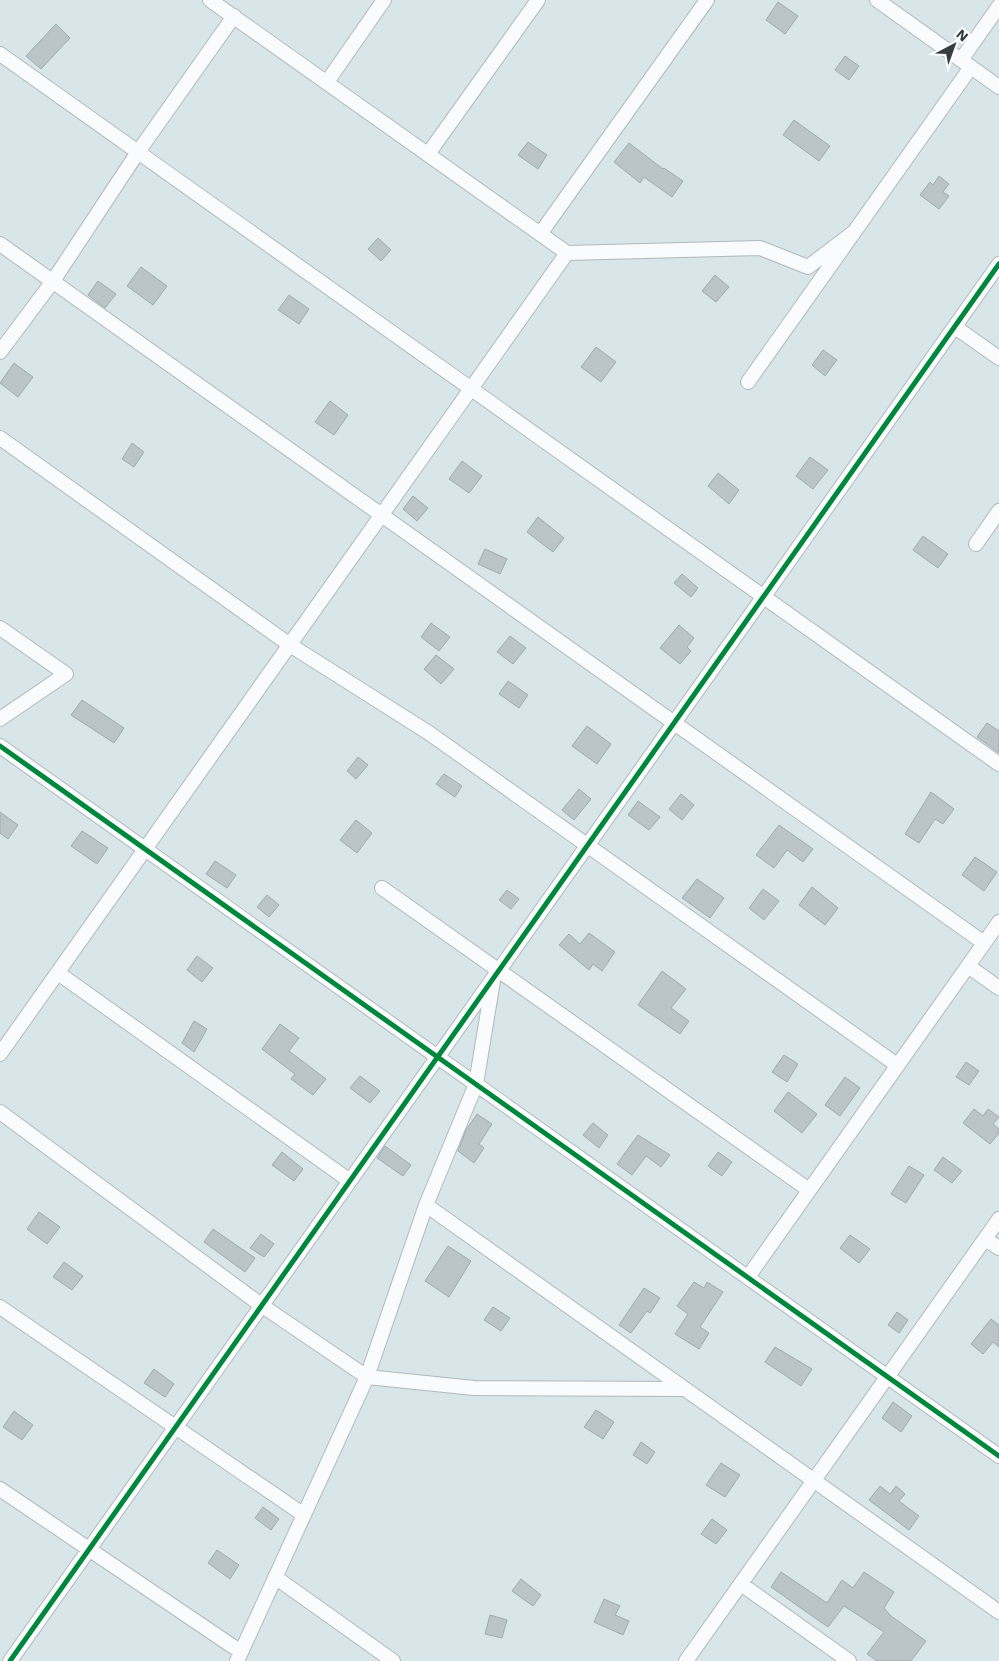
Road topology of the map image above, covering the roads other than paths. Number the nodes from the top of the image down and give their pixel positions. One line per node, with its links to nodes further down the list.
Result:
1 (210, 0): 7 (street)
2 (384, 0): 10 (street)
3 (538, 0): 13 (street)
4 (706, 0): 15 (street)
5 (877, 0): 9 (street)
6 (999, 6): 9 (street)
7 (234, 16): 10 (street); 12 (street)
8 (0, 54): 12 (street)
9 (966, 64): 11 (street); 14 (street)
10 (327, 82): 13 (street)
11 (999, 87)
12 (138, 152): 19 (street); 24 (street)
13 (428, 154): 15 (street)
14 (854, 232): 17 (street); 23 (street)
15 (540, 234): 17 (street)
16 (0, 244): 19 (street)
17 (567, 253): 24 (street)
18 (999, 264): 20 (street)
19 (53, 282): 21 (street); 27 (street)
20 (955, 327): 22 (street); 29 (street)
21 (0, 352)
22 (999, 358)
23 (748, 382)
24 (471, 389): 27 (street); 29 (street)
25 (0, 438): 31 (street)
26 (999, 511): 28 (street)
27 (382, 515): 31 (street); 33 (street)
28 (976, 544)
29 (764, 597): 33 (street); 35 (street)
30 (0, 628): 32 (street)
31 (290, 645): 36 (street); 37 (street)
32 (0, 719)
33 (674, 723): 36 (street); 40 (street)
34 (0, 746): 37 (street)
35 (999, 764)
36 (587, 845): 43 (street); 47 (street)
37 (145, 849): 42 (street); 46 (street)
38 (382, 888): 43 (street)
39 (999, 922): 40 (street)
40 (984, 943): 41 (street)
41 (968, 966): 44 (street); 47 (street)
42 (58, 973): 45 (street); 50 (street)
43 (497, 973): 46 (street); 48 (street); 51 (street)
44 (999, 988)
45 (0, 1054)
46 (437, 1057): 48 (street); 50 (street)
47 (898, 1066): 51 (street)
48 (476, 1084): 52 (street); 56 (street)
49 (0, 1112): 57 (street)
50 (350, 1181): 57 (street)
51 (809, 1190): 56 (street)
52 (426, 1205): 59 (street); 61 (street)
53 (999, 1219): 54 (street)
54 (985, 1238): 55 (street); 60 (street)
55 (999, 1248)
56 (748, 1277): 60 (street)
57 (261, 1305): 59 (street); 62 (street)
58 (0, 1307): 62 (street)
59 (367, 1377): 61 (street); 66 (street)
60 (888, 1377): 63 (street); 64 (street)
61 (685, 1389): 64 (street)
62 (176, 1427): 66 (street); 67 (street)
63 (999, 1456)
64 (814, 1481): 69 (street); 70 (street)
65 (0, 1489): 67 (street)
66 (304, 1514): 68 (street)
67 (89, 1549): 71 (street); 72 (street)
68 (275, 1577): 71 (street); 73 (street)
69 (741, 1584): 74 (street); 75 (street)
70 (999, 1612)
71 (239, 1657)
72 (10, 1661)
73 (393, 1661)
74 (686, 1661)
75 (849, 1661)

